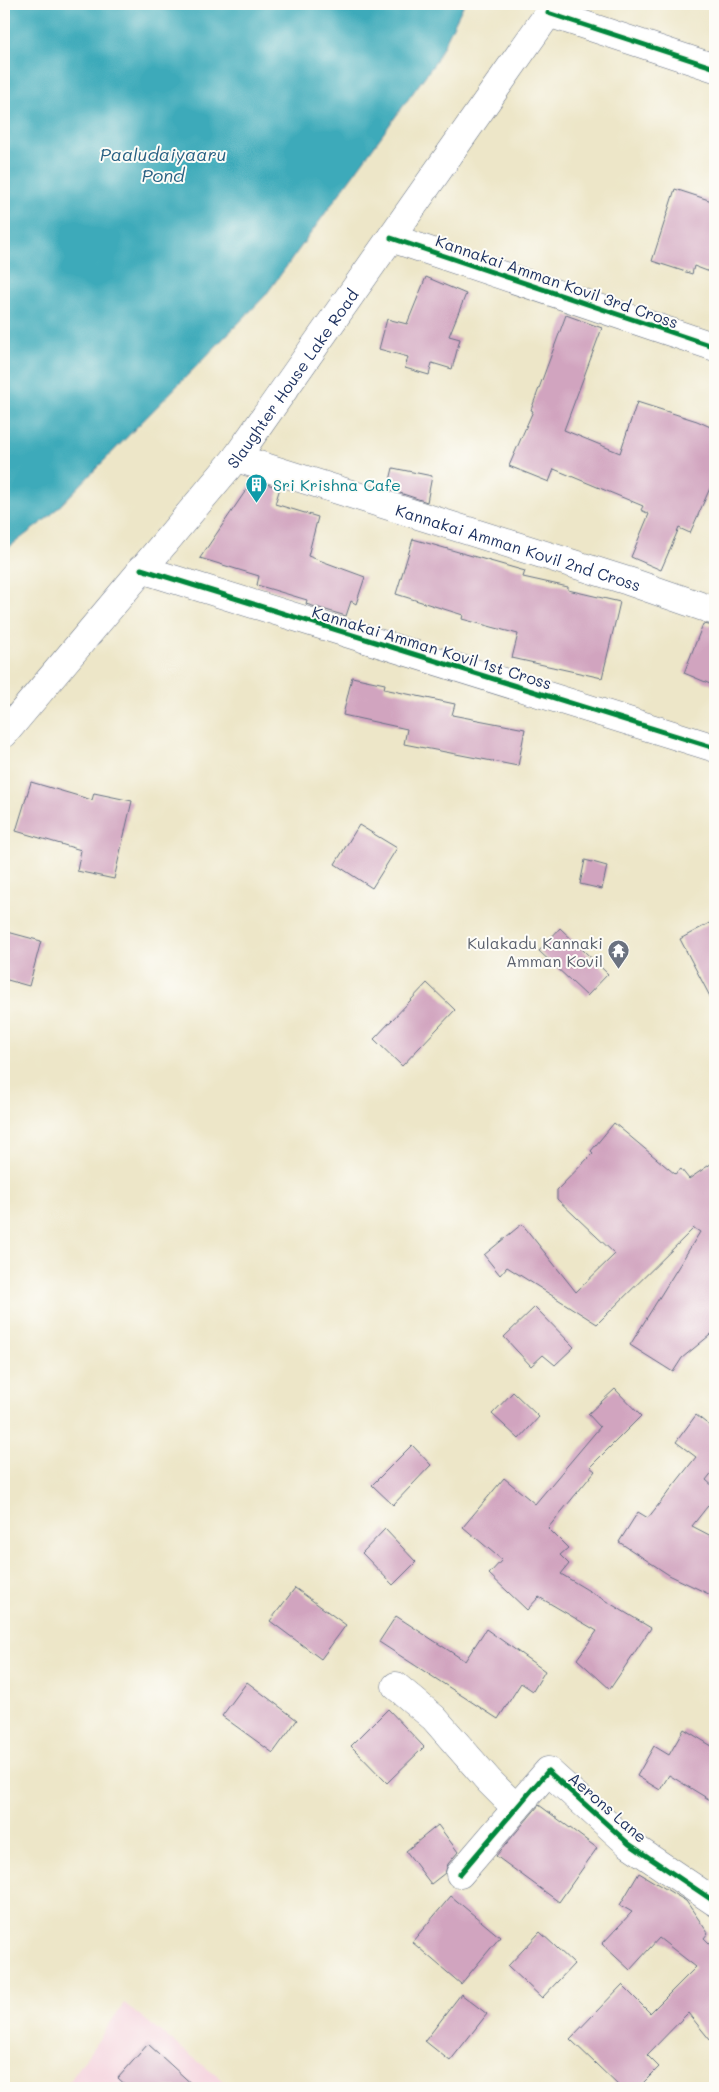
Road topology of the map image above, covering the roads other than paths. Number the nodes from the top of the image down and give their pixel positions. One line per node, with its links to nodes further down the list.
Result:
1 (551, 8): 2 (street); 3 (street, Slaughter House Lake Road)
2 (715, 68)
3 (391, 238): 4 (street, Kannakai Amman Kovil 3rd Cross); 5 (street, Slaughter House Lake Road)
4 (715, 347)
5 (236, 458): 6 (street, Slaughter House Lake Road); 7 (street, Kannakai Amman Kovil 2nd Cross)
6 (141, 569): 8 (street, Slaughter House Lake Road); 9 (street, Kannakai Amman Kovil 1st Cross)
7 (715, 612)
8 (4, 734)
9 (715, 748)
10 (396, 1686): 11 (street)
11 (516, 1808): 12 (street, Aerons Lane); 13 (street, Aerons Lane)
12 (460, 1874)
13 (714, 1898)

